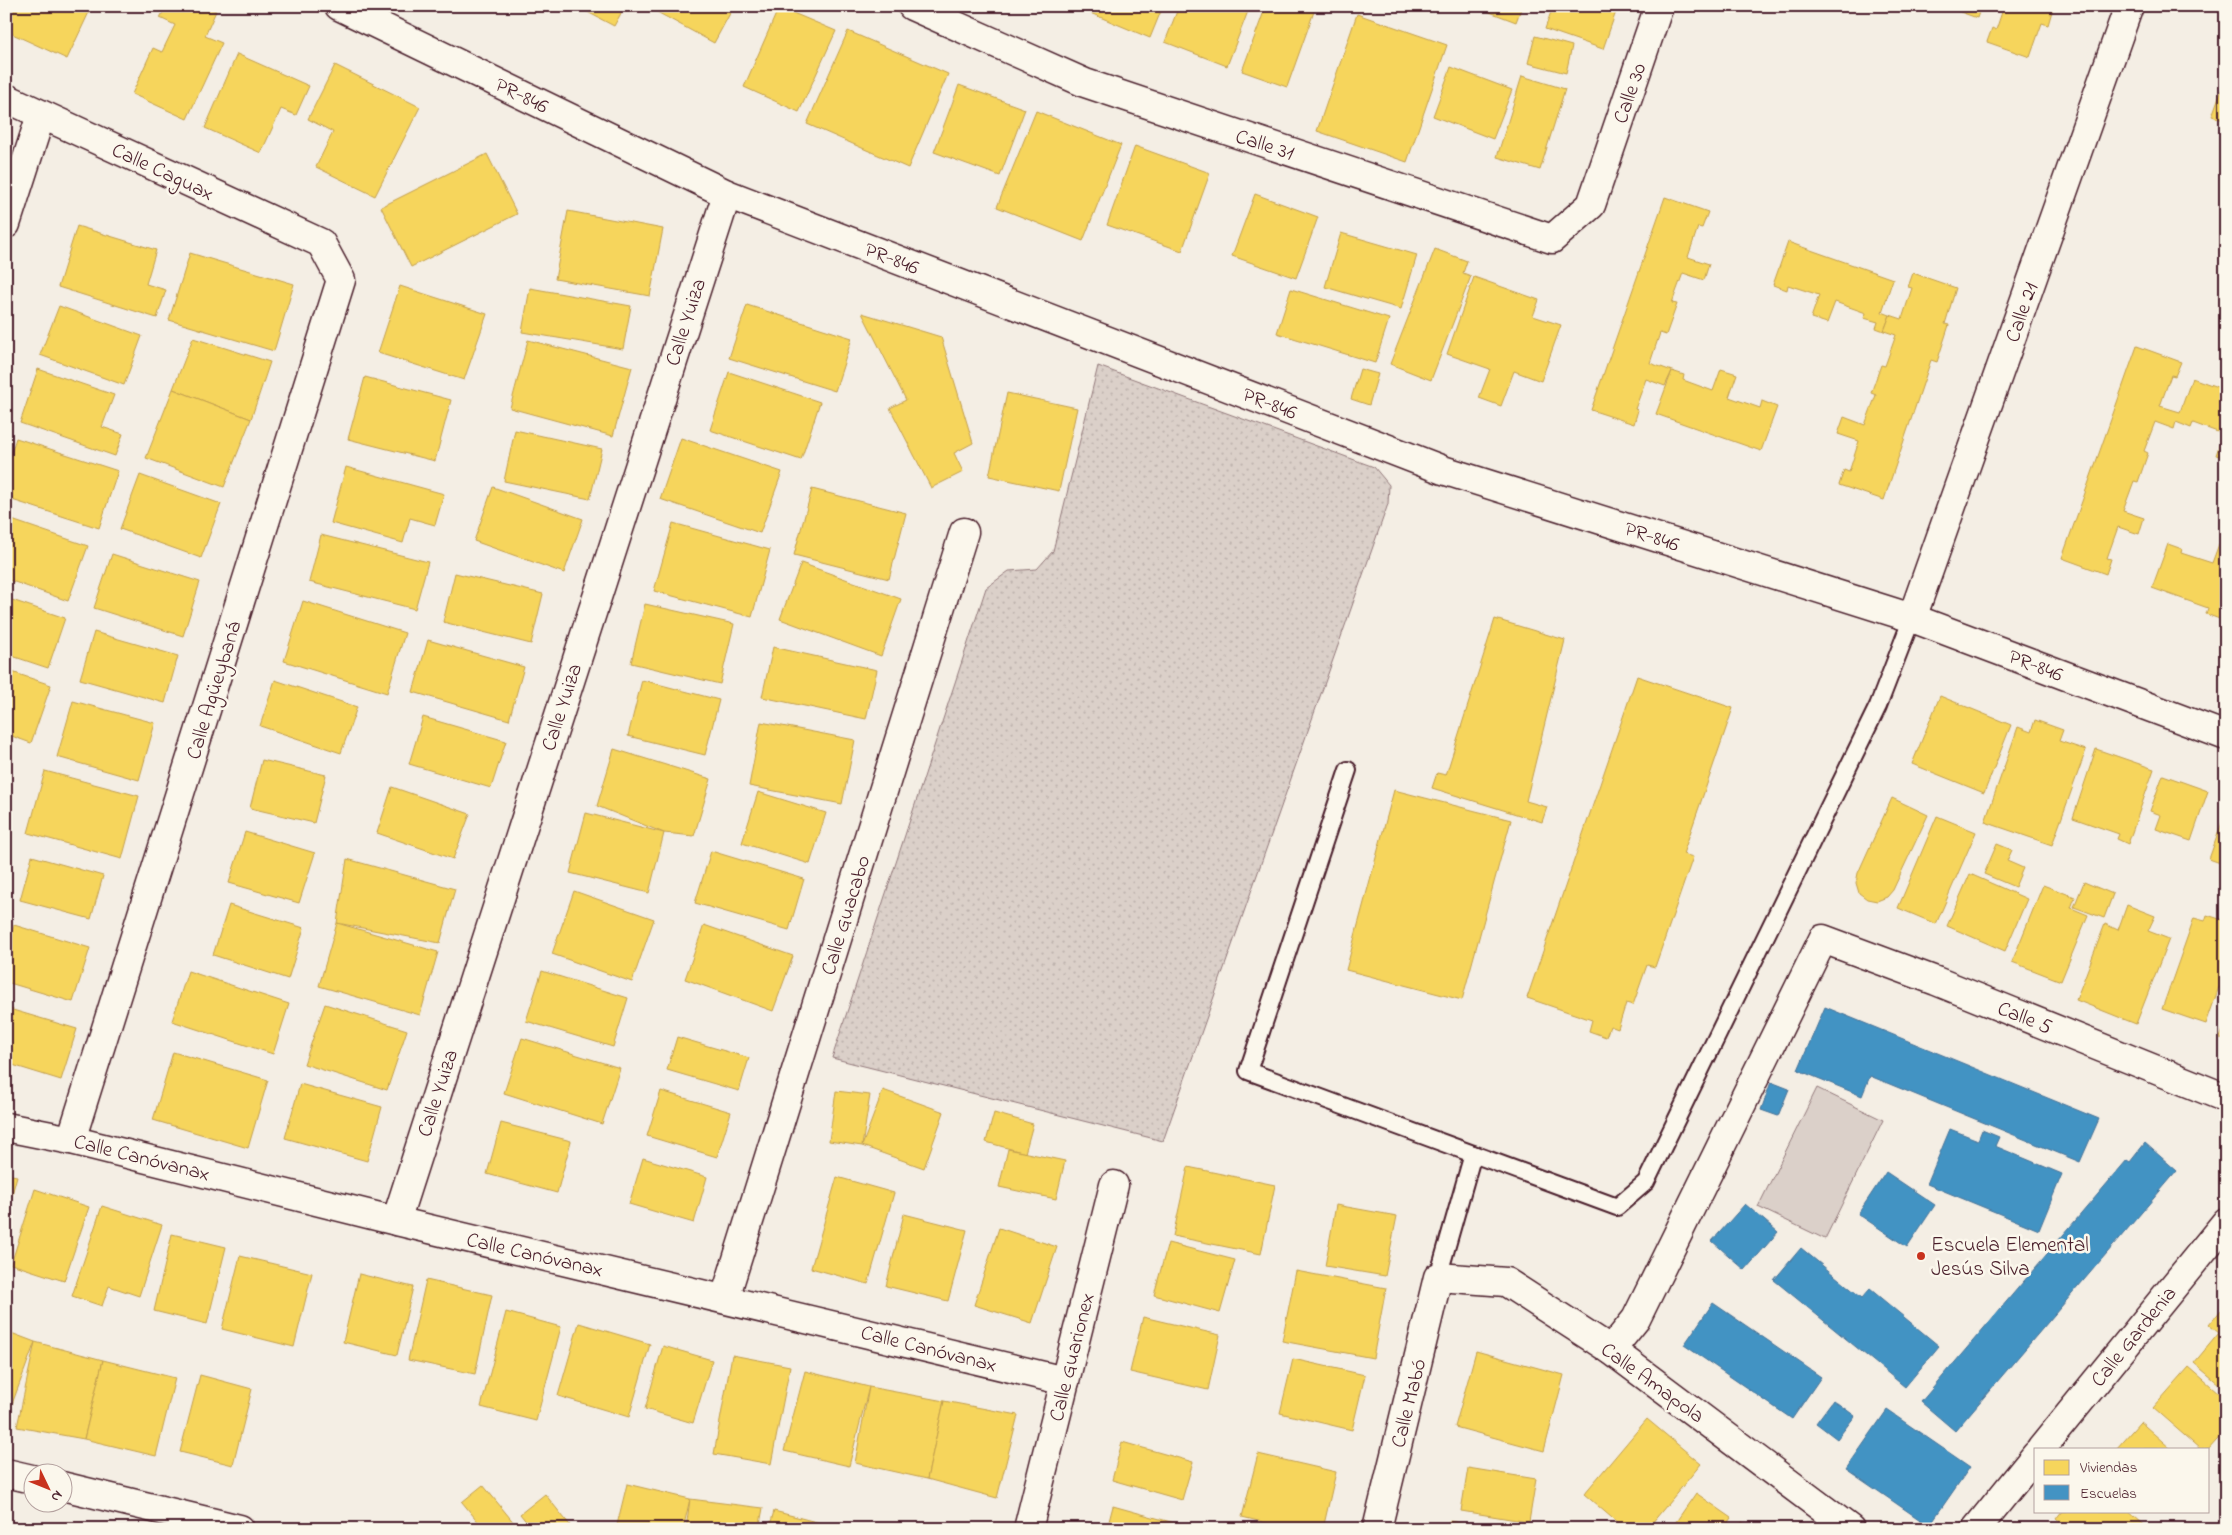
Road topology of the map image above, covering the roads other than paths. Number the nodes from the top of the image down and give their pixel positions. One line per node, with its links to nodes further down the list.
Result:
1 (339, 6): 8 (street, PR-846 / PR-846)
2 (912, 6): 7 (street, Calle 31)
3 (1660, 6): 7 (street, Calle 30)
4 (2129, 6): 12 (street, Calle 21)
5 (6, 98): 6 (street, Calle Caguax)
6 (41, 115): 9 (street); 10 (street, Calle Caguax)
7 (1599, 181)
8 (727, 194): 12 (street, PR-846 / PR-846); 20 (street, Calle Yuiza)
9 (6, 224)
10 (321, 243): 17 (street, Calle Agüeybaná)
11 (964, 532): 23 (street, Calle Guacabo)
12 (1912, 618): 13 (street, PR-846 / PR-846); 18 (lane)
13 (2226, 736)
14 (1348, 770): 18 (lane)
15 (2226, 1098): 24 (street, Calle 5)
16 (6, 1127): 17 (street, Calle Canóvanax)
17 (71, 1140): 20 (street, Calle Canóvanax)
18 (1473, 1154): 22 (lane)
19 (1114, 1185): 25 (street, Calle Guarionex)
20 (396, 1221): 23 (street, Calle Canóvanax)
21 (2226, 1222): 26 (street, Calle Gardenia)
22 (1438, 1277): 24 (street, Calle Amapola); 33 (street, Calle Mabó)
23 (725, 1298): 25 (street, Calle Canóvanax)
24 (1611, 1350): 34 (street, Calle Amapola)
25 (1065, 1381): 32 (street, Calle Guarionex)
26 (2042, 1448)
27 (2034, 1457): 35 (street)
28 (6, 1473): 29 (street)
29 (22, 1477)
30 (72, 1488): 31 (street)
31 (240, 1528)
32 (1028, 1529)
33 (1377, 1529)
34 (1850, 1529)
35 (1976, 1529)

